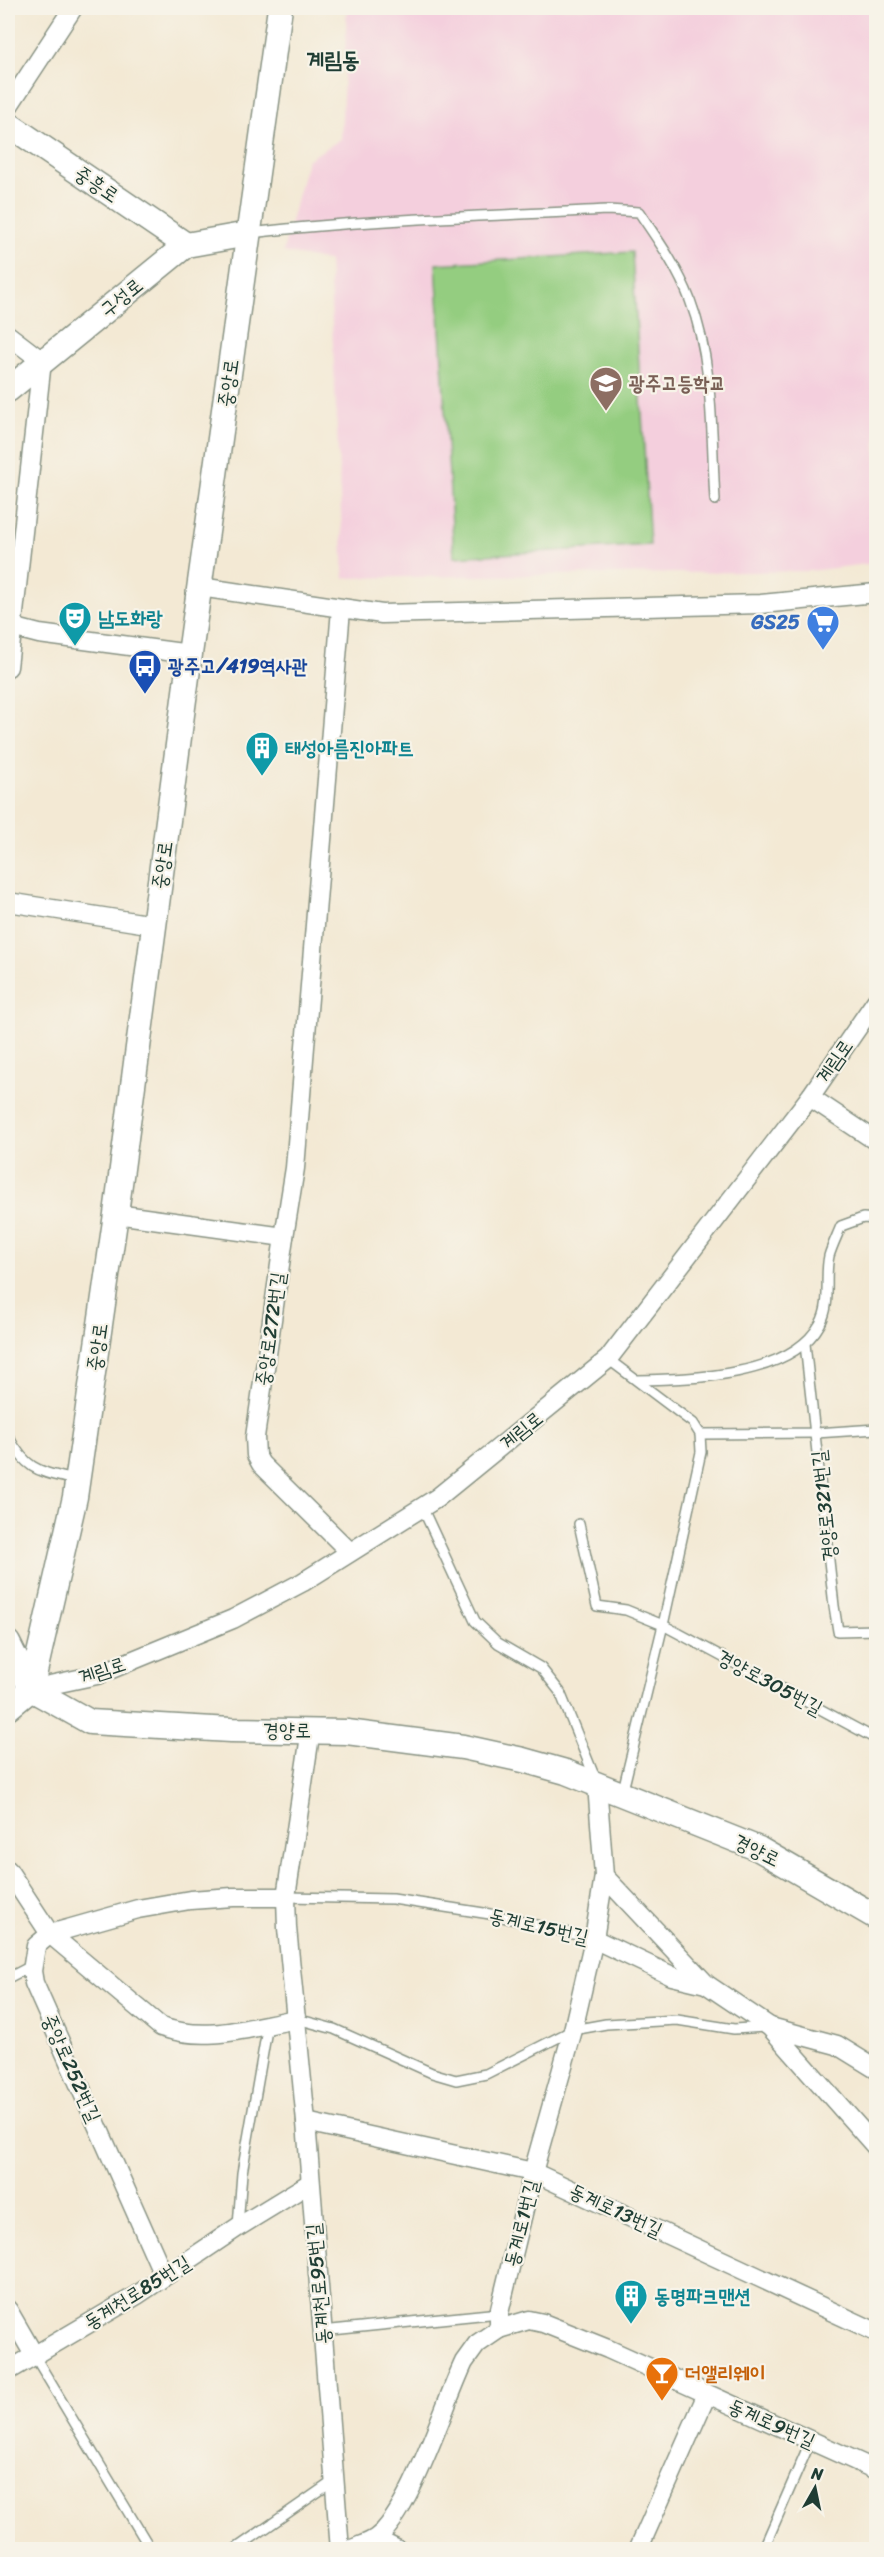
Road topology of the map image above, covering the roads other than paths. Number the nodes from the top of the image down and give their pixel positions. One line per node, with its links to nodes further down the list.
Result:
1 (73, 8): 3 (street)
2 (280, 8): 5 (main road, 중앙로)
3 (8, 106)
4 (8, 124): 6 (main road, 중흥로)
5 (248, 234): 6 (main road, 구성로); 10 (lane); 11 (main road, 중앙로)
6 (186, 245): 8 (main road, 구성로)
7 (8, 336): 8 (street)
8 (42, 361): 9 (main road, 구성로); 14 (street)
9 (8, 390)
10 (715, 500)
11 (200, 587): 13 (street); 15 (main road, 중앙로)
12 (876, 593): 13 (street)
13 (341, 609): 24 (street, 중앙로272번길)
14 (10, 626): 15 (street); 16 (street)
15 (190, 654): 18 (main road, 중앙로)
16 (8, 667)
17 (8, 902): 18 (street)
18 (154, 925): 22 (main road, 중앙로)
19 (876, 1001): 20 (street, 계림로)
20 (810, 1096): 21 (street); 26 (street, 계림로)
21 (876, 1141)
22 (116, 1214): 24 (street); 32 (main road, 중앙로)
23 (876, 1219): 25 (lane)
24 (284, 1237): 35 (street, 중앙로272번길)
25 (805, 1344): 27 (lane); 29 (lane, 경양로321번길)
26 (608, 1359): 27 (lane); 33 (street, 계림로)
27 (638, 1380): 30 (lane)
28 (876, 1429): 29 (lane)
29 (816, 1433): 30 (lane); 37 (lane, 경양로321번길)
30 (700, 1434): 36 (lane)
31 (8, 1436): 32 (lane)
32 (78, 1481): 39 (main road, 중앙로)
33 (422, 1507): 35 (street, 계림로); 43 (lane)
34 (579, 1524): 36 (lane, 경양로305번길)
35 (350, 1552): 39 (street, 계림로)
36 (663, 1625): 42 (lane, 경양로305번길); 44 (lane)
37 (876, 1630)
38 (8, 1643): 39 (main road)
39 (31, 1689): 40 (main road); 41 (main road, 경양로)
40 (8, 1708)
41 (311, 1730): 43 (main road, 경양로); 47 (street, 동계천로95번길)
42 (876, 1739)
43 (597, 1784): 44 (main road, 경양로); 46 (street, 동계로1번길)
44 (622, 1794): 48 (main road, 경양로)
45 (8, 1870): 49 (street)
46 (604, 1876): 50 (street, 동계로1번길); 53 (street)
47 (286, 1897): 49 (street); 50 (lane, 동계로15번길); 54 (street, 동계천로95번길)
48 (876, 1917)
49 (50, 1934): 51 (street); 55 (street)
50 (594, 1939): 53 (street, 동계로15번길); 57 (street, 동계로1번길)
51 (33, 1965): 52 (lane); 64 (street, 중앙로252번길)
52 (8, 1978)
53 (706, 1984): 56 (street, 동계로15번길)
54 (297, 2019): 55 (street); 57 (lane); 59 (street, 동계천로95번길)
55 (268, 2024): 63 (lane)
56 (770, 2026): 57 (lane, 동계로15번길); 58 (street, 동계로15번길); 60 (street, 동계로15번길)
57 (573, 2030): 61 (street, 동계로1번길)
58 (876, 2069)
59 (306, 2122): 61 (street, 동계로13번길); 62 (street, 동계천로95번길)
60 (876, 2147)
61 (533, 2172): 66 (street, 동계로1번길); 68 (street, 동계로13번길)
62 (310, 2183): 63 (street, 동계천로85번길); 67 (street, 동계천로95번길)
63 (238, 2227): 64 (street, 동계천로85번길)
64 (164, 2276): 69 (street, 동계천로85번길)
65 (8, 2310): 69 (street)
66 (499, 2321): 67 (lane); 71 (street, 동계로9번길); 75 (street)
67 (322, 2331): 74 (street, 동계천로95번길)
68 (876, 2332)
69 (34, 2355): 70 (street, 동계천로85번길); 76 (lane)
70 (8, 2371)
71 (707, 2394): 72 (street, 동계로9번길); 81 (street)
72 (811, 2440): 73 (street, 동계로9번길); 82 (lane)
73 (876, 2470)
74 (335, 2480): 77 (lane); 78 (street, 동계천로95번길)
75 (376, 2539): 79 (street); 80 (street)
76 (151, 2550)
77 (234, 2550)
78 (340, 2550)
79 (350, 2550)
80 (398, 2550)
81 (638, 2550)
82 (763, 2550)

